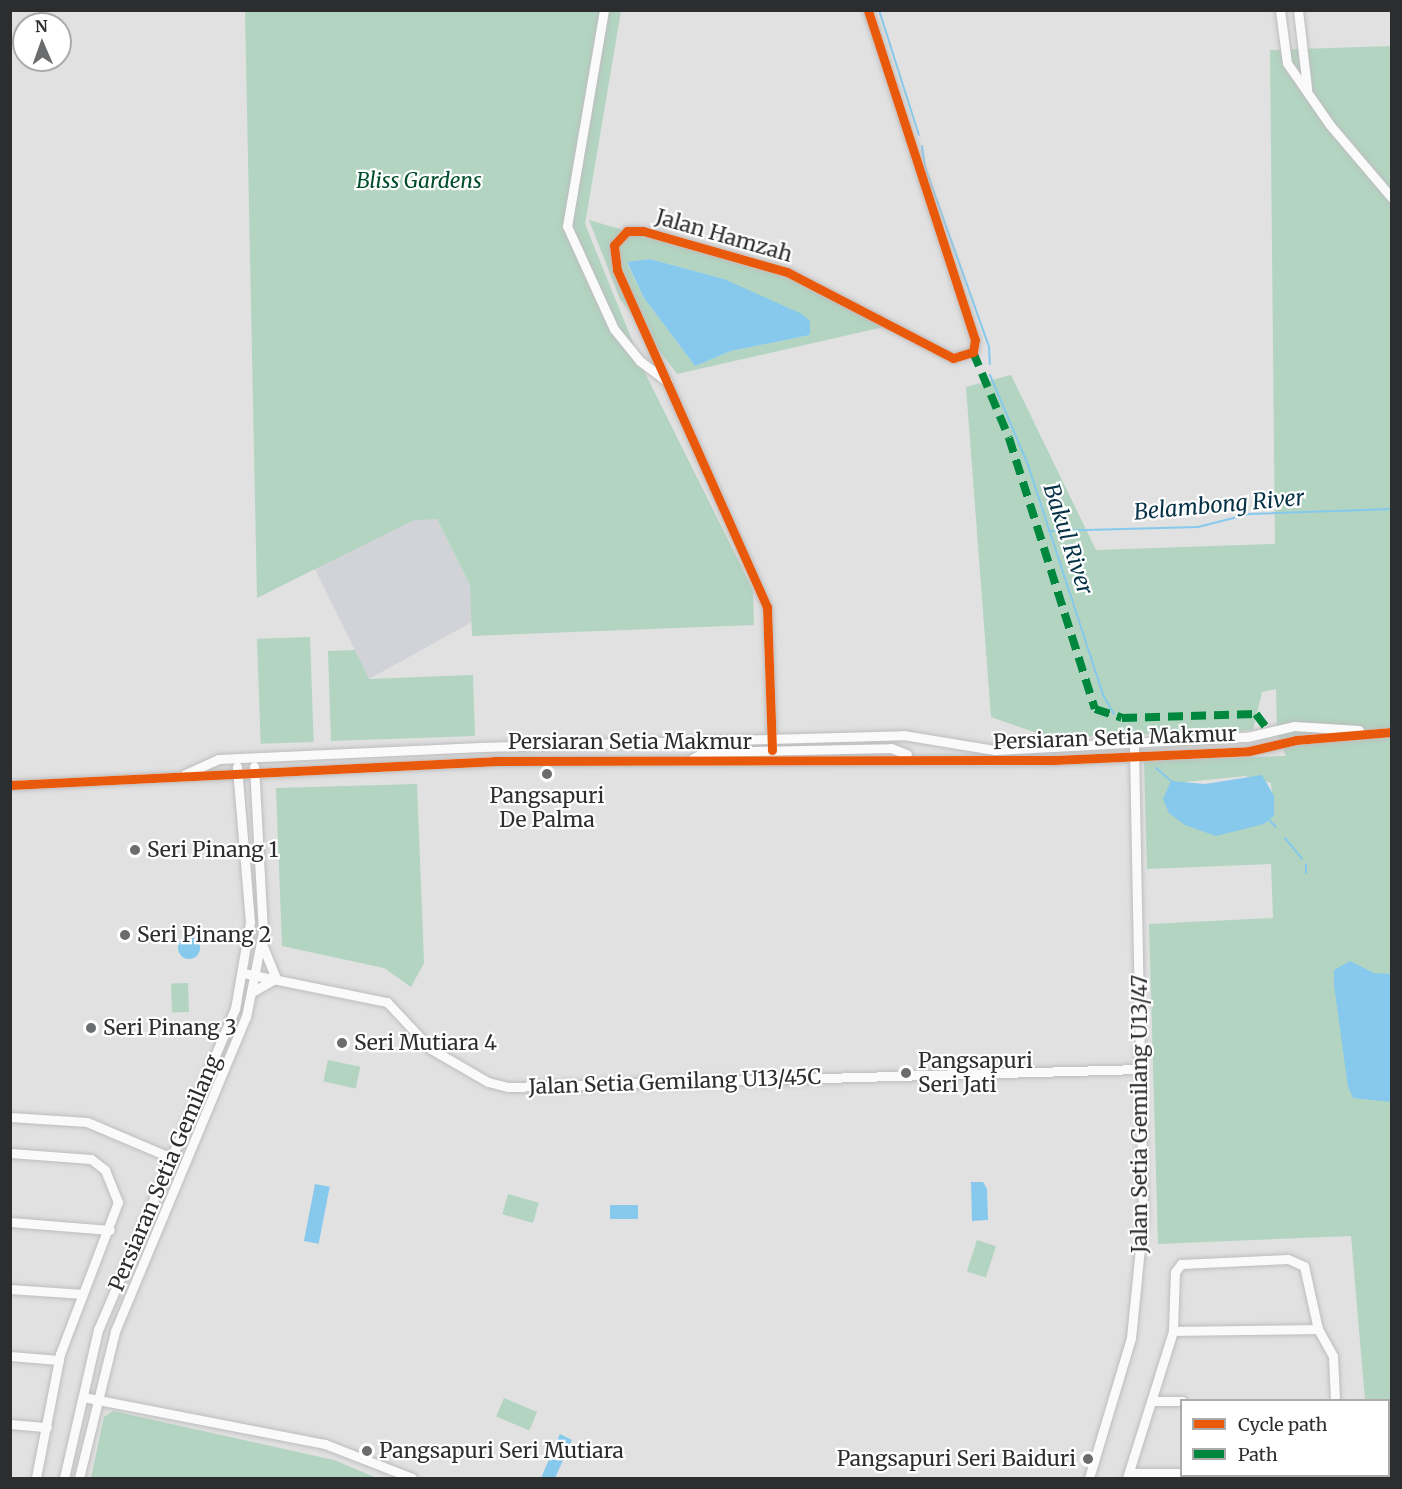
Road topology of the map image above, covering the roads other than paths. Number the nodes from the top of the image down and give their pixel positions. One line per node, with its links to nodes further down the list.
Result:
1 (604, 10): 7 (street)
2 (868, 10): 7 (street, Jalan Hamzah)
3 (1280, 10): 5 (street)
4 (1298, 10): 5 (street)
5 (1307, 90): 6 (street)
6 (1392, 198)
7 (669, 382): 10 (street, Jalan Hamzah)
8 (1379, 732): 9 (street, Persiaran Setia Makmur); 11 (street, Persiaran Setia Makmur); 13 (street, Persiaran Setia Makmur)
9 (1392, 732)
10 (772, 737): 11 (street, Persiaran Setia Makmur); 12 (street, Jalan Hamzah); 15 (street, Persiaran Setia Makmur)
11 (1134, 742): 13 (street, Jalan Setia Gemilang U13/47)
12 (772, 750): 14 (street); 17 (street)
13 (1134, 753): 14 (street, Persiaran Setia Makmur); 27 (street, Jalan Setia Gemilang U13/47)
14 (911, 756): 17 (street, Persiaran Setia Makmur)
15 (254, 758): 16 (street, Persiaran Setia Makmur); 19 (street, Persiaran Setia Gemilang)
16 (237, 759): 18 (street, Persiaran Setia Gemilang); 20 (street, Persiaran Setia Makmur)
17 (688, 760): 19 (street, Persiaran Setia Makmur)
18 (238, 772): 19 (street, Persiaran Setia Makmur); 20 (street, Persiaran Setia Makmur); 23 (street, Persiaran Setia Gemilang)
19 (254, 772): 22 (street, Persiaran Setia Gemilang)
20 (179, 777): 21 (street, Persiaran Setia Makmur)
21 (10, 785)
22 (261, 943): 24 (street, Persiaran Setia Gemilang); 25 (street)
23 (243, 973): 24 (street, Jalan Setia Gemilang U13/45C); 30 (street, Persiaran Setia Gemilang)
24 (256, 975): 25 (street, Jalan Setia Gemilang U13/45C); 26 (street, Persiaran Setia Gemilang)
25 (276, 978): 26 (street); 27 (street, Jalan Setia Gemilang U13/45C)
26 (252, 992): 31 (street, Persiaran Setia Gemilang)
27 (1142, 1068): 53 (street, Jalan Setia Gemilang U13/47)
28 (10, 1117): 30 (street)
29 (10, 1153): 33 (street)
30 (171, 1158): 31 (street); 40 (street, Persiaran Setia Gemilang)
31 (184, 1164): 41 (street, Persiaran Setia Gemilang)
32 (10, 1222): 33 (street)
33 (110, 1230): 35 (street)
34 (10, 1289): 35 (street)
35 (83, 1294): 39 (street)
36 (1318, 1329): 37 (street); 37 (street); 42 (street)
37 (1173, 1331): 43 (street)
38 (10, 1356): 39 (street)
39 (59, 1360): 46 (street)
40 (83, 1397): 41 (street); 50 (street, Persiaran Setia Gemilang)
41 (97, 1399): 51 (street, Persiaran Setia Gemilang); 52 (street)
42 (1335, 1399)
43 (1154, 1401): 44 (street); 48 (street)
44 (1180, 1401)
45 (10, 1424): 46 (street)
46 (47, 1427): 49 (street)
47 (1180, 1473): 48 (street)
48 (1128, 1476)
49 (36, 1479)
50 (64, 1479)
51 (79, 1479)
52 (412, 1479)
53 (1089, 1479)

